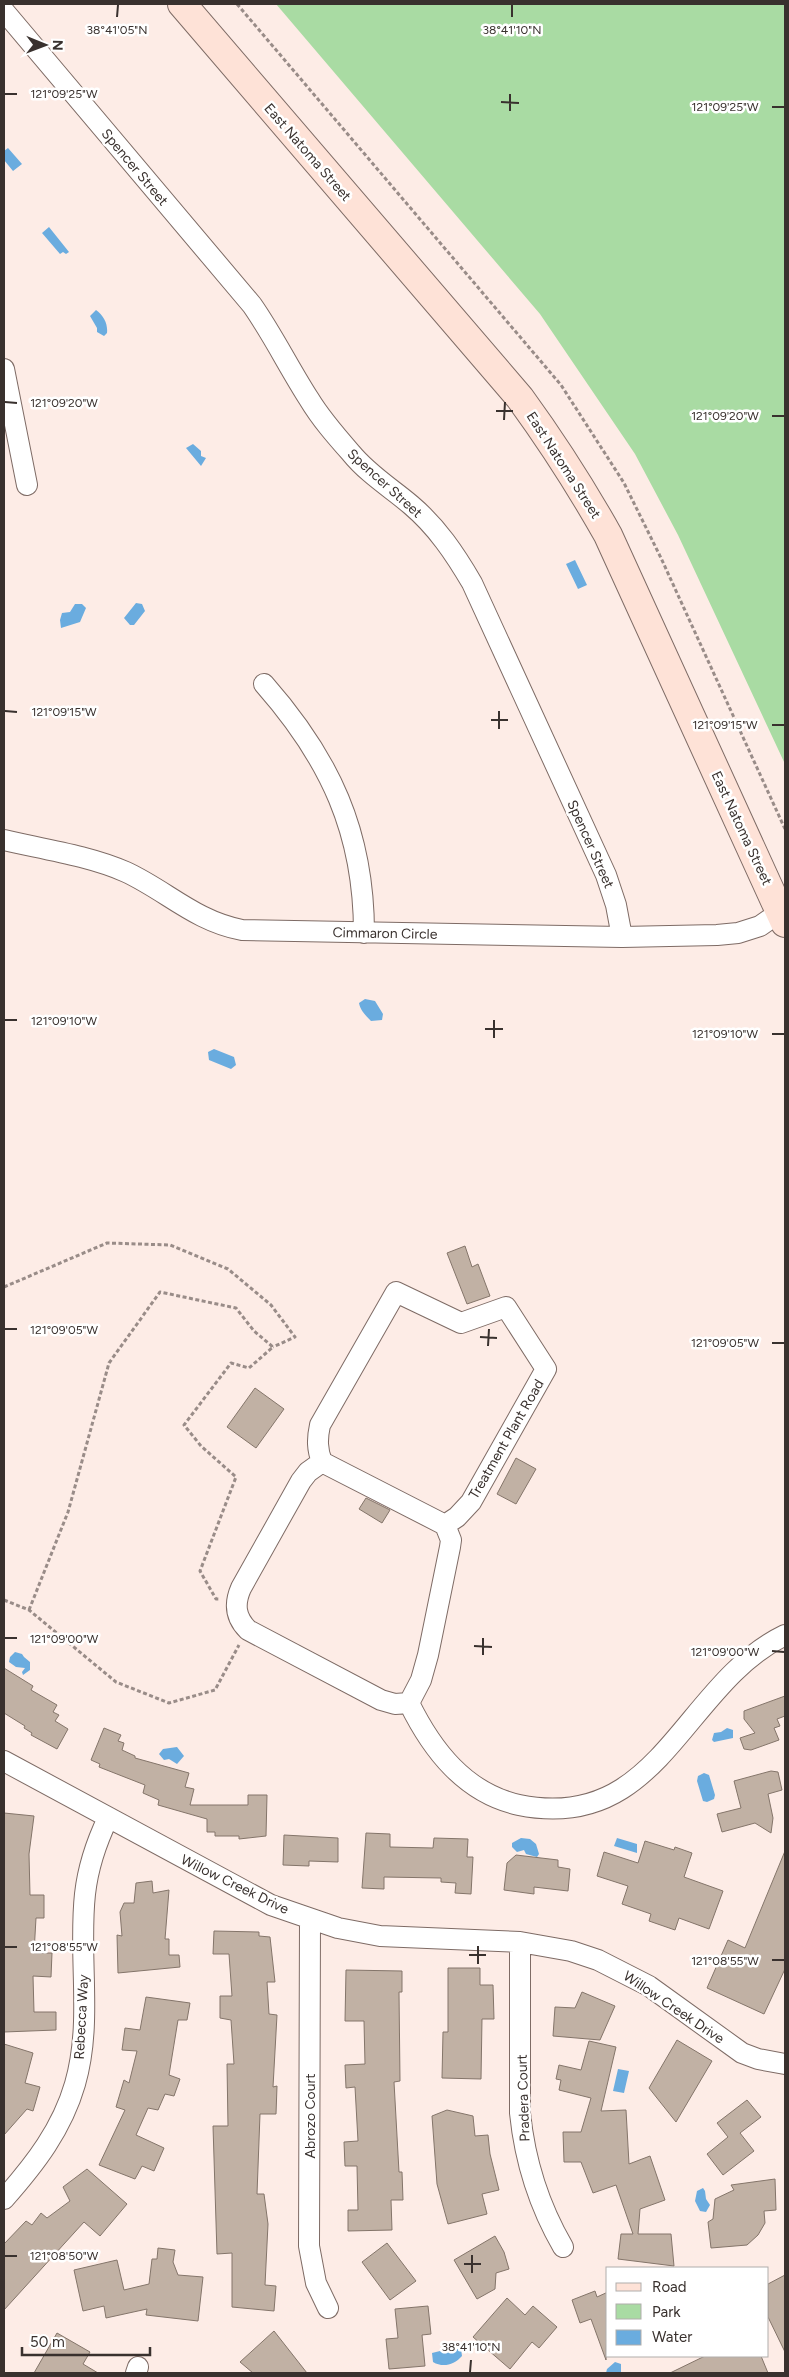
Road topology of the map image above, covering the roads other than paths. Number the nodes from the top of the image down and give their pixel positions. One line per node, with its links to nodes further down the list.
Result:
1 (182, 4): 7 (main road, East Natoma Street)
2 (4, 11): 9 (street, Spencer Street)
3 (4, 369): 4 (street)
4 (27, 485)
5 (264, 684): 8 (street)
6 (4, 840): 8 (street, Cimmaron Circle)
7 (783, 917): 9 (street, Cimmaron Circle)
8 (364, 933): 9 (street, Cimmaron Circle)
9 (622, 937)
10 (322, 1462): 11 (street); 11 (street, Treatment Plant Road); 13 (street)
11 (445, 1525): 13 (street)
12 (785, 1635): 13 (street)
13 (409, 1703)
14 (4, 1761): 15 (street, Willow Creek Drive)
15 (108, 1818): 16 (street, Willow Creek Drive); 19 (street, Rebecca Way)
16 (310, 1920): 17 (street, Willow Creek Drive); 21 (street, Abrozo Court)
17 (520, 1942): 18 (street, Willow Creek Drive); 20 (street, Pradera Court)
18 (785, 2064)
19 (4, 2199)
20 (563, 2247)
21 (328, 2308)

